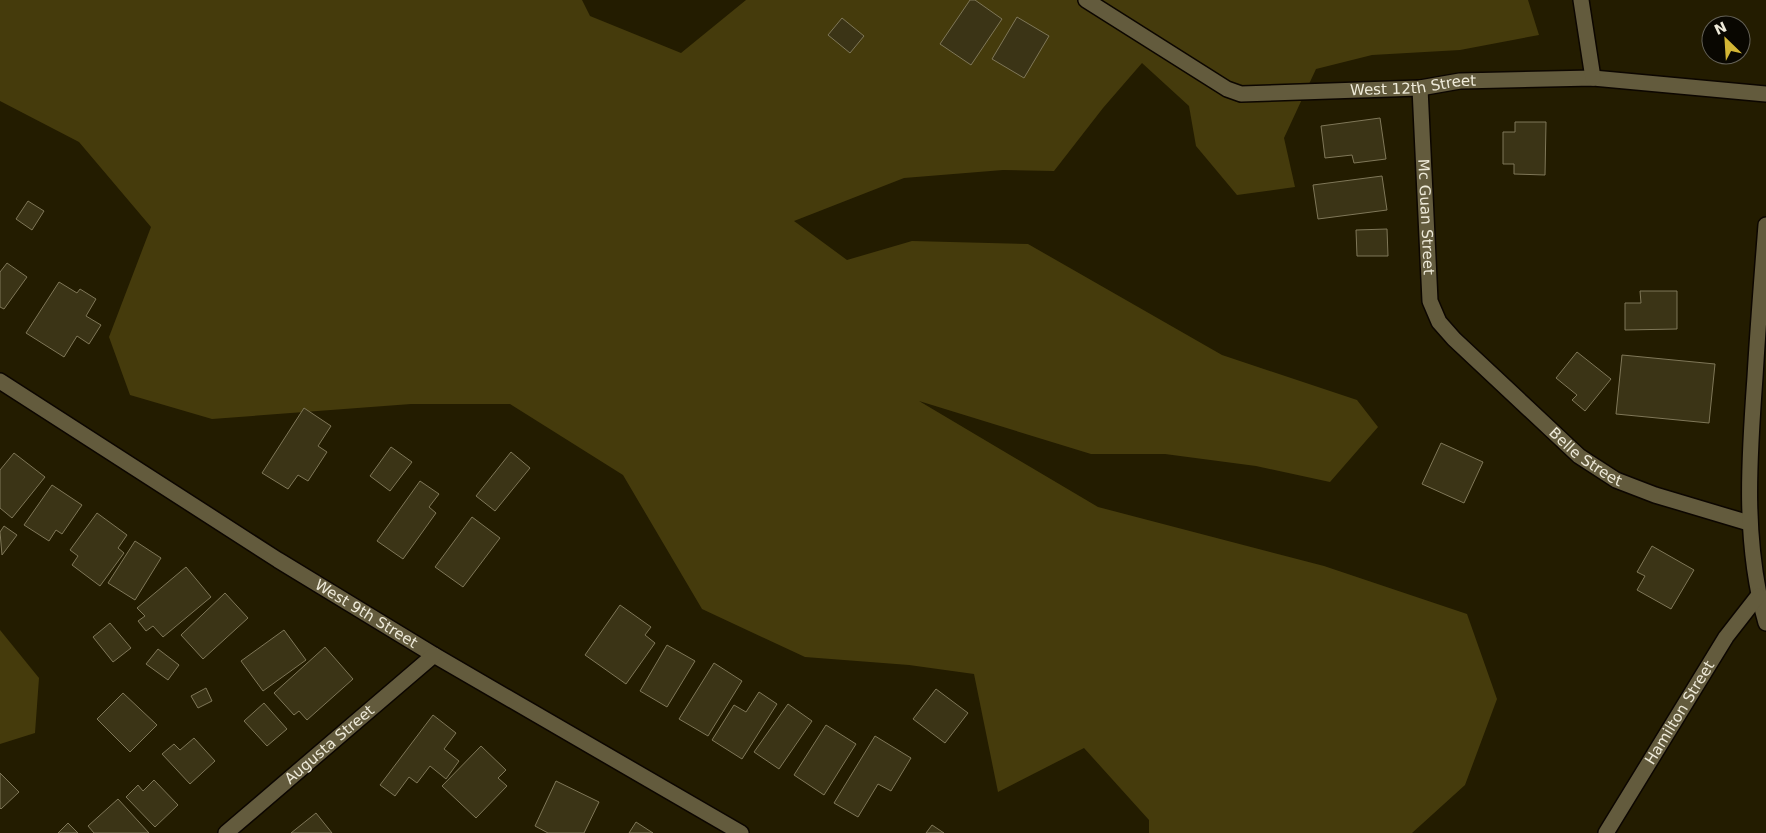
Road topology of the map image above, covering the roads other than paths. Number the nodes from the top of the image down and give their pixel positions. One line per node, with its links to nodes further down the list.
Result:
1 (1086, 0): 4 (street, West 12th Street)
2 (1581, 0): 3 (street)
3 (1593, 78): 4 (street, West 12th Street); 5 (street, West 12th Street)
4 (1420, 88): 7 (street, Mc Guan Street)
5 (1766, 94)
6 (1766, 225): 9 (street)
7 (1454, 339): 9 (street, Belle Street)
8 (0, 381): 12 (street, West 9th Street)
9 (1749, 523): 10 (street)
10 (1758, 596): 11 (street); 15 (street, Hamilton Street)
11 (1766, 623)
12 (434, 655): 13 (street, Augusta Street); 14 (street, West 9th Street)
13 (226, 833)
14 (741, 833)
15 (1606, 833)

